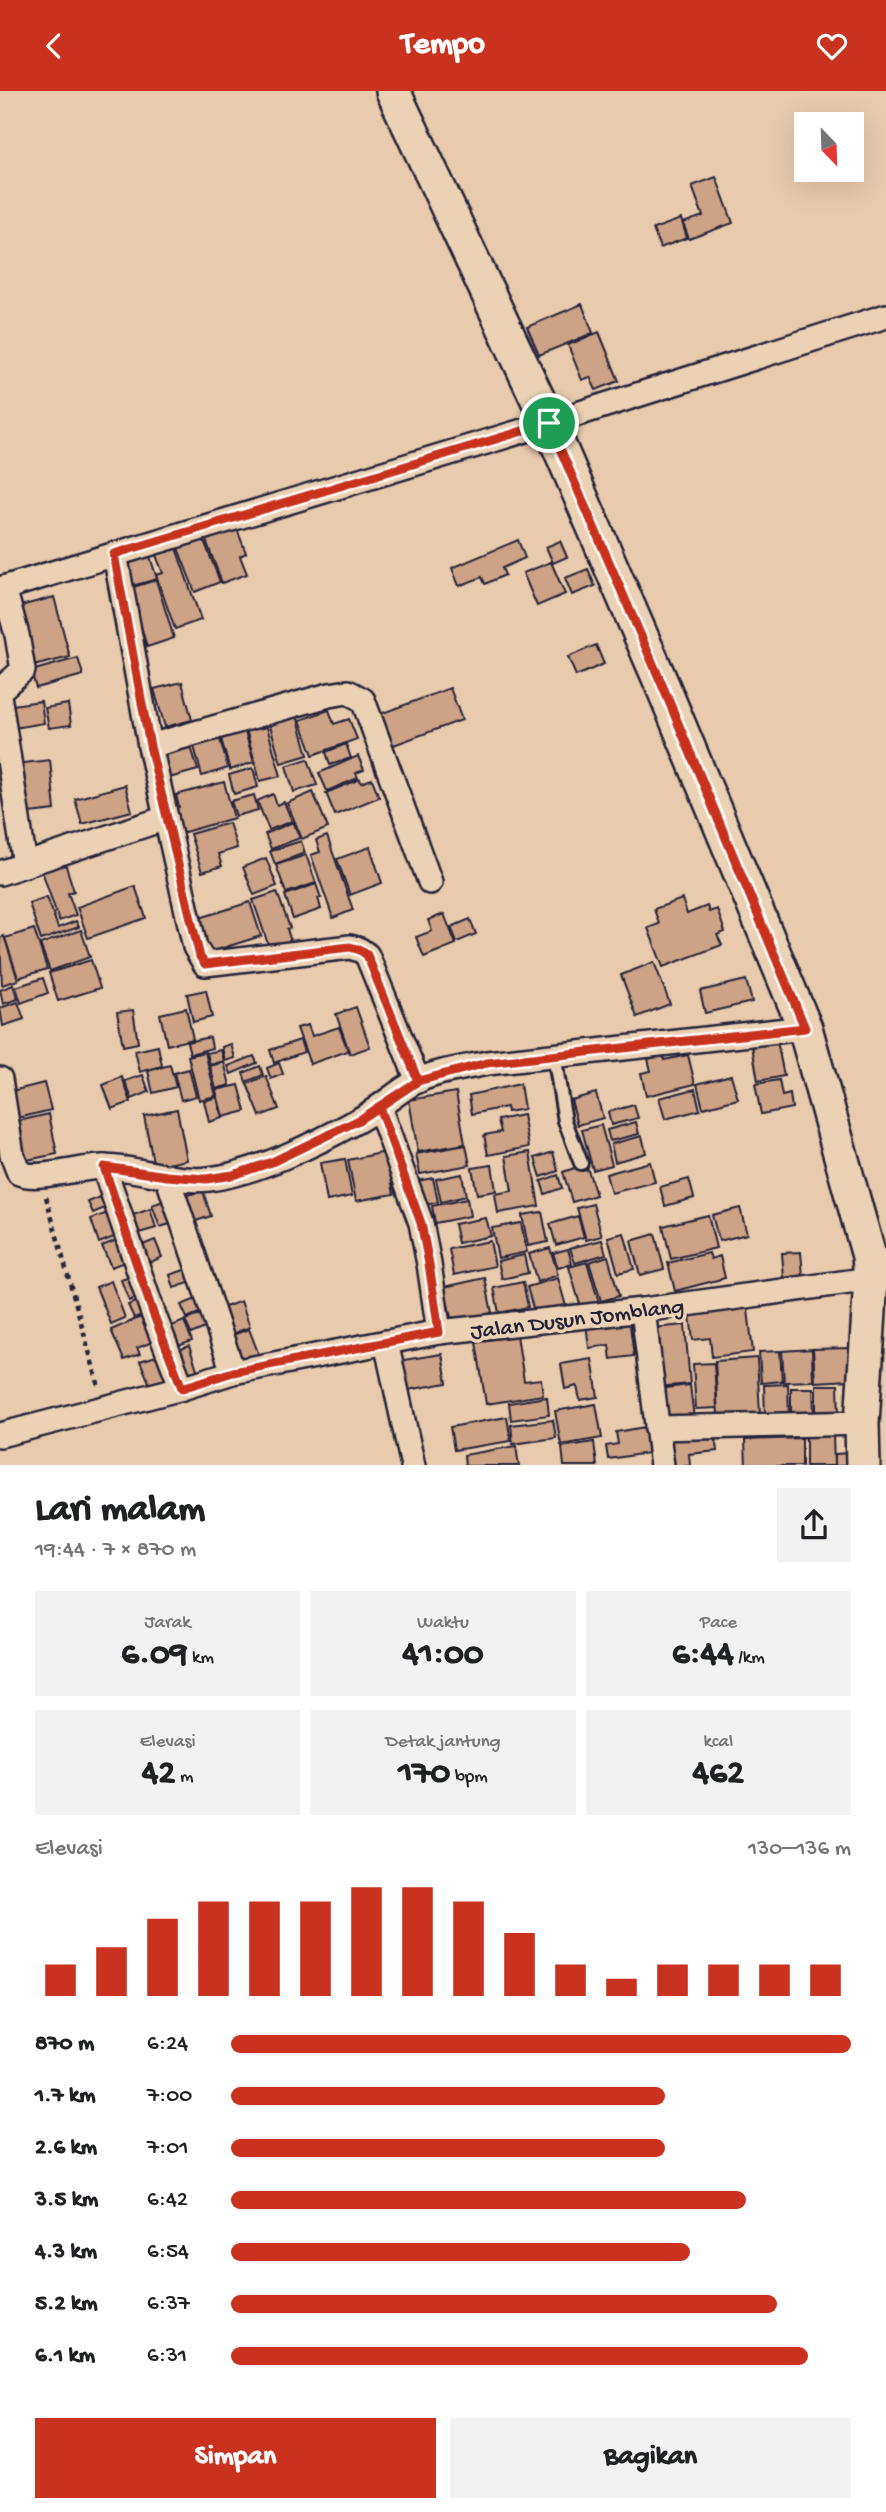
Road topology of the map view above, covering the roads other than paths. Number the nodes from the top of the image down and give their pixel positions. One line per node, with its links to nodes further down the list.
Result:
1 (393, 91): 3 (street)
2 (886, 316): 3 (street)
3 (549, 423): 4 (street); 13 (street)
4 (114, 554): 5 (street); 8 (street)
5 (2, 588): 6 (street)
6 (0, 690)
7 (0, 701): 10 (street)
8 (150, 746): 9 (street); 12 (street)
9 (166, 818): 10 (street); 16 (street)
10 (25, 865): 11 (street)
11 (0, 873)
12 (430, 882)
13 (805, 1028): 14 (street); 21 (street)
14 (554, 1055): 16 (street); 18 (lane)
15 (0, 1079): 19 (street)
16 (418, 1081): 17 (street)
17 (379, 1107): 20 (street); 23 (street)
18 (581, 1163)
19 (104, 1167): 20 (street); 26 (street)
20 (167, 1176): 25 (street)
21 (875, 1262): 22 (street, Jalan Dusun Jomblang); 27 (street)
22 (643, 1311): 23 (street, Jalan Dusun Jomblang); 28 (street)
23 (439, 1332): 24 (street, Jalan Dusun Jomblang)
24 (386, 1342): 25 (street, Jalan Dusun Jomblang); 30 (street)
25 (233, 1372): 26 (street, Jalan Dusun Jomblang)
26 (182, 1388): 29 (street, Jalan Dusun Jomblang)
27 (862, 1423): 28 (street); 32 (street)
28 (657, 1428): 31 (street)
29 (0, 1435)
30 (413, 1465)
31 (662, 1465)
32 (863, 1465)

